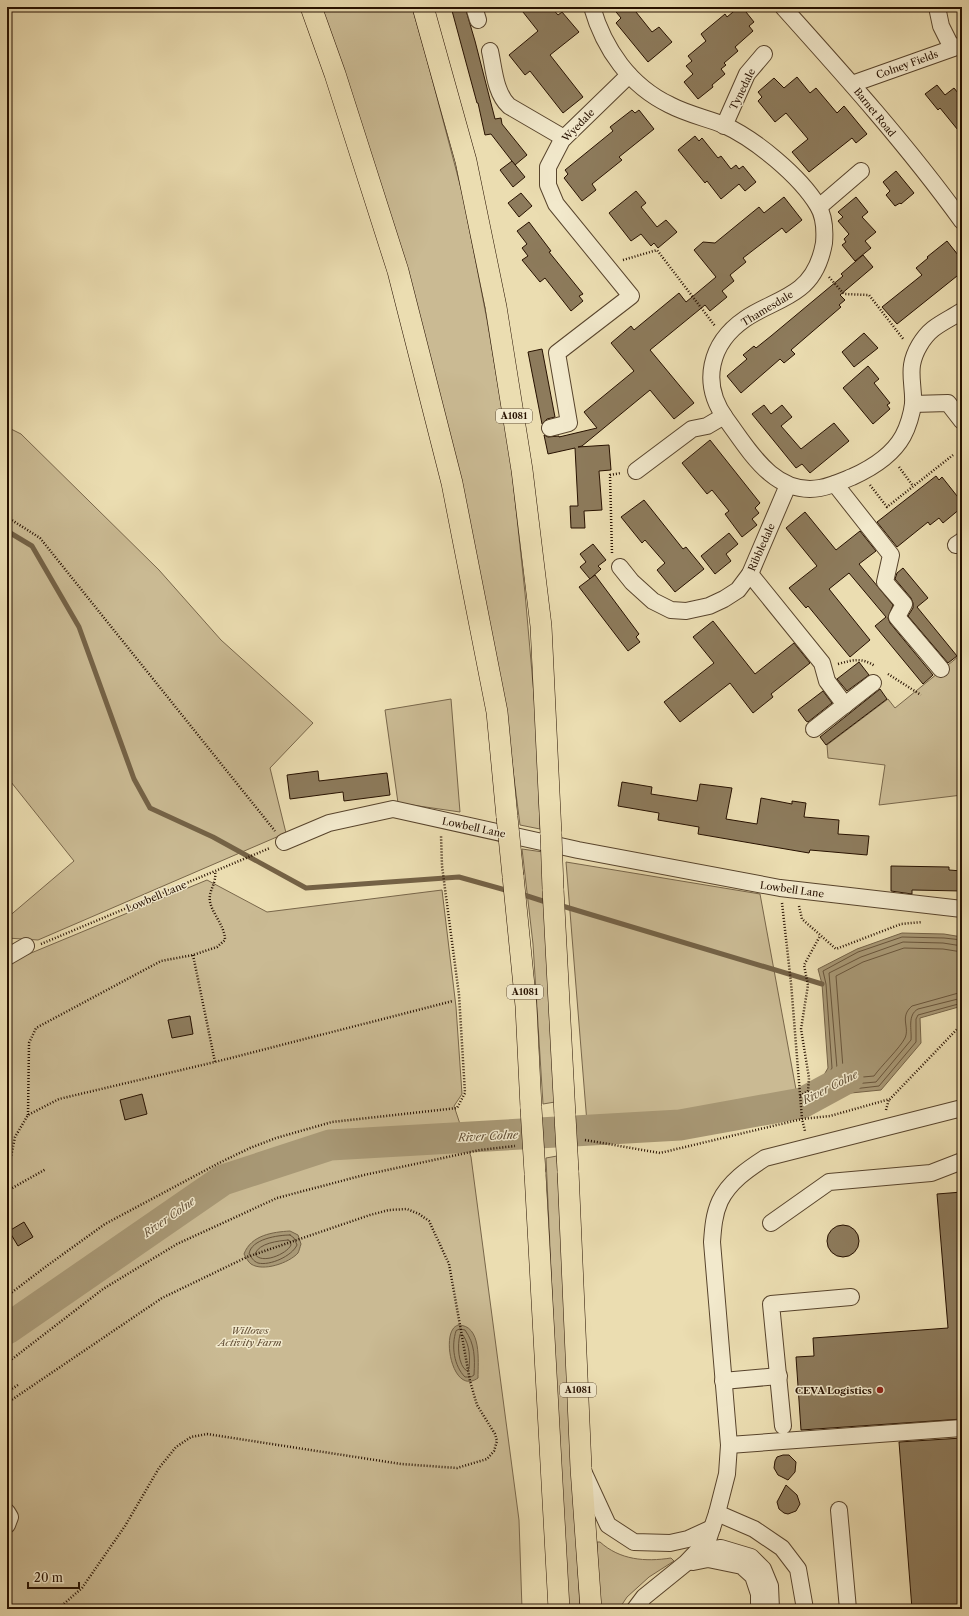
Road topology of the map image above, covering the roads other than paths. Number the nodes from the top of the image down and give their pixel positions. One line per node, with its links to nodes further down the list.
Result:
1 (311, 7): 50 (main road, A1081, bridge)
2 (423, 7): 43 (main road, A1081, bridge)
3 (592, 7): 9 (street, Thamesdale)
4 (783, 7): 10 (street, Barnet Road)
5 (937, 7): 6 (street)
6 (957, 46): 10 (street, Colney Fields)
7 (490, 51): 12 (street)
8 (764, 54): 11 (street, Tynedale)
9 (629, 75): 11 (street, Thamesdale); 12 (street, Wyedale)
10 (852, 84): 15 (street, Barnet Road)
11 (724, 126): 14 (street, Thamesdale)
12 (564, 138): 20 (street, Wyedale)
13 (861, 171): 14 (street)
14 (819, 207): 18 (street, Thamesdale)
15 (960, 214)
16 (962, 311): 17 (street, Thamesdale)
17 (913, 404): 19 (street); 22 (street, Thamesdale)
18 (724, 416): 21 (street); 23 (street, Thamesdale)
19 (962, 421)
20 (550, 428)
21 (636, 471)
22 (835, 484): 23 (street, Thamesdale); 26 (street)
23 (788, 485): 25 (street, Ribbledale)
24 (620, 567): 25 (street, Ribbledale)
25 (750, 574): 28 (street)
26 (941, 670)
27 (873, 683): 28 (street)
28 (845, 705): 29 (street)
29 (814, 729)
30 (284, 842): 31 (street, Lowbell Lane)
31 (962, 909)
32 (26, 946): 33 (street)
33 (7, 957)
34 (962, 1108): 39 (street)
35 (962, 1161): 36 (street)
36 (771, 1223)
37 (851, 1297): 38 (street)
38 (779, 1376): 39 (street); 40 (street)
39 (723, 1381): 42 (street)
40 (784, 1426)
41 (962, 1428): 42 (street)
42 (728, 1445): 46 (street)
43 (581, 1468): 48 (street); 51 (main road, A1081)
44 (839, 1510): 56 (street)
45 (7, 1512): 47 (street)
46 (717, 1513): 48 (street); 55 (street)
47 (7, 1524)
48 (712, 1528): 49 (street)
49 (692, 1558): 52 (street); 53 (street); 54 (street)
50 (559, 1609)
51 (591, 1609)
52 (635, 1609)
53 (759, 1609)
54 (771, 1609)
55 (805, 1609)
56 (848, 1609)

